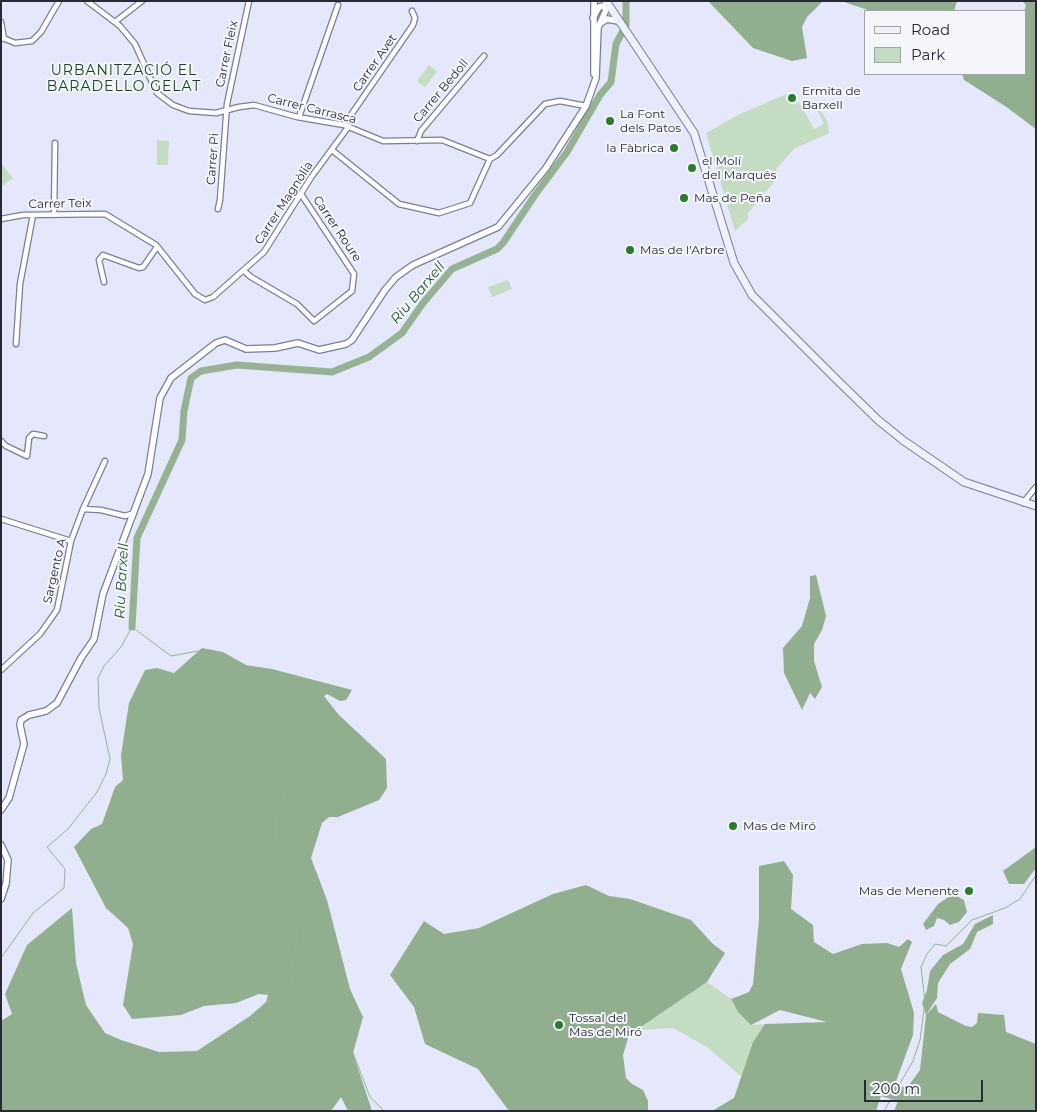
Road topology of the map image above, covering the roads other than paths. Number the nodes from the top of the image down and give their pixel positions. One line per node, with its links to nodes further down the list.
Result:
1 (59, 1): 14 (street)
2 (88, 1): 12 (street, Carrer Carrasca)
3 (142, 1): 12 (street)
4 (249, 1): 18 (street, Carrer Fleix)
5 (594, 1): 9 (street)
6 (607, 3): 9 (street); 10 (main road); 13 (street)
7 (338, 5): 19 (street)
8 (412, 11): 20 (street, Carrer Avet)
9 (593, 18): 16 (street)
10 (618, 21): 13 (street); 39 (main road)
11 (1, 22): 14 (street)
12 (115, 22): 18 (street, Carrer Carrasca)
13 (600, 25): 16 (street)
14 (2, 40)
15 (484, 56): 21 (street, Carrer Bedoll)
16 (594, 84): 17 (street)
17 (586, 106): 24 (street); 42 (street)
18 (227, 111): 19 (street, Carrer Carrasca); 26 (street, Carrer Pi)
19 (299, 117): 20 (street, Carrer Carrasca)
20 (346, 126): 21 (street, Carrer Carrasca); 23 (street, Carrer Magnòlia)
21 (416, 141): 24 (street, Carrer Carrasca)
22 (55, 143): 28 (street)
23 (332, 150): 24 (street); 25 (street, Carrer Magnòlia)
24 (490, 158)
25 (301, 194): 31 (street, Carrer Magnòlia); 31 (street, Carrer Roure)
26 (218, 209)
27 (33, 215): 28 (street, Carrer Teix); 29 (street, Carrer Teix); 34 (street)
28 (54, 215): 30 (street, Carrer Teix)
29 (1, 219)
30 (157, 247): 32 (street); 33 (street, Carrer Teix)
31 (244, 271): 33 (street, Carrer Magnòlia)
32 (104, 282)
33 (205, 300)
34 (16, 344)
35 (44, 436): 36 (street)
36 (1, 441)
37 (105, 461): 41 (street, Sargento A)
38 (1036, 487): 39 (street)
39 (1023, 503): 40 (main road)
40 (1036, 506)
41 (84, 509): 43 (street); 46 (street, Sargento A)
42 (134, 513): 43 (street); 45 (street)
43 (125, 516): 45 (street)
44 (1, 519): 46 (street)
45 (130, 522): 48 (street)
46 (71, 540): 47 (street, Sargento A)
47 (1, 670)
48 (1, 810)
49 (1, 845): 50 (street)
50 (1, 898)

